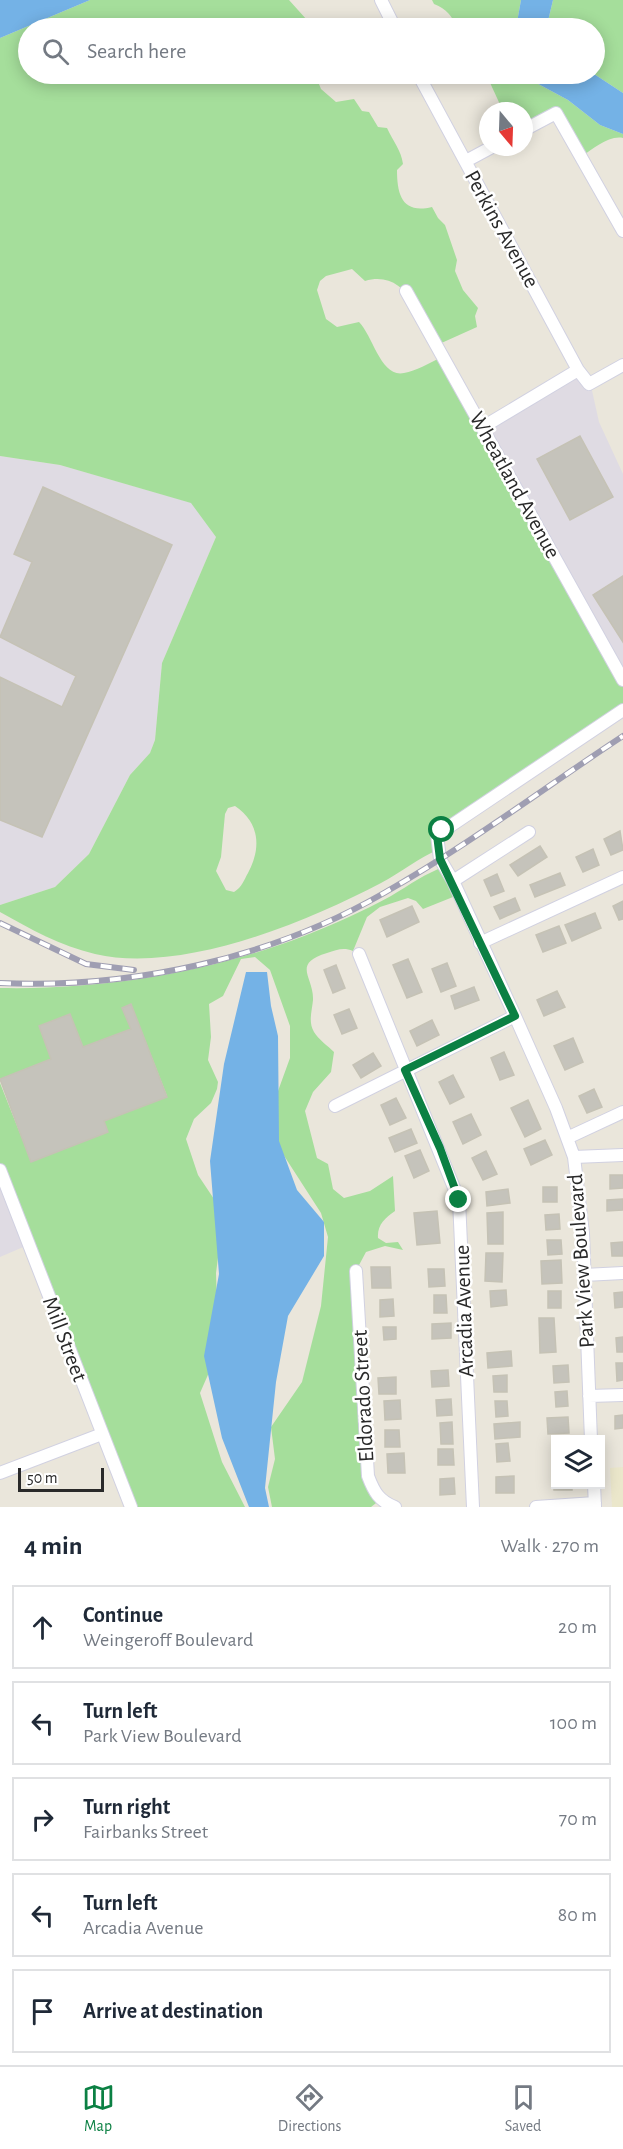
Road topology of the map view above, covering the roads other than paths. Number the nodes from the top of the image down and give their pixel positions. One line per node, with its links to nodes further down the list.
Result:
1 (381, 0): 2 (street)
2 (390, 18)
3 (424, 84): 6 (street, Perkins Avenue)
4 (533, 125): 7 (street)
5 (479, 154): 6 (street)
6 (466, 161): 10 (street, Perkins Avenue)
7 (623, 231)
8 (405, 291): 11 (street, Wheatland Avenue)
9 (623, 365): 10 (street, Perkins Avenue)
10 (578, 370): 11 (street)
11 (483, 427): 12 (street, Wheatland Avenue)
12 (623, 680)
13 (623, 710): 16 (street, Park View Boulevard)
14 (529, 832): 16 (street)
15 (623, 877): 17 (street)
16 (453, 881): 17 (street, Park View Boulevard)
17 (480, 943): 19 (street, Park View Boulevard)
18 (359, 954): 20 (street, Arcadia Avenue)
19 (515, 1016): 20 (street); 23 (street, Park View Boulevard)
20 (405, 1070): 21 (street); 39 (street, Arcadia Avenue)
21 (335, 1106)
22 (623, 1112): 23 (street)
23 (567, 1138): 25 (street, Park View Boulevard)
24 (623, 1155): 25 (street)
25 (574, 1157): 29 (street, Park View Boulevard)
26 (0, 1170): 32 (street, Mill Street)
27 (356, 1271): 38 (street, Eldorado Street)
28 (623, 1273): 29 (street)
29 (584, 1275): 31 (street, Park View Boulevard)
30 (623, 1395): 31 (street)
31 (589, 1396): 33 (street, Park View Boulevard)
32 (102, 1434): 34 (street); 37 (street, Mill Street)
33 (591, 1435)
34 (0, 1473)
35 (594, 1489): 36 (street)
36 (595, 1505): 40 (street)
37 (131, 1507)
38 (395, 1507)
39 (473, 1507)
40 (536, 1507)

